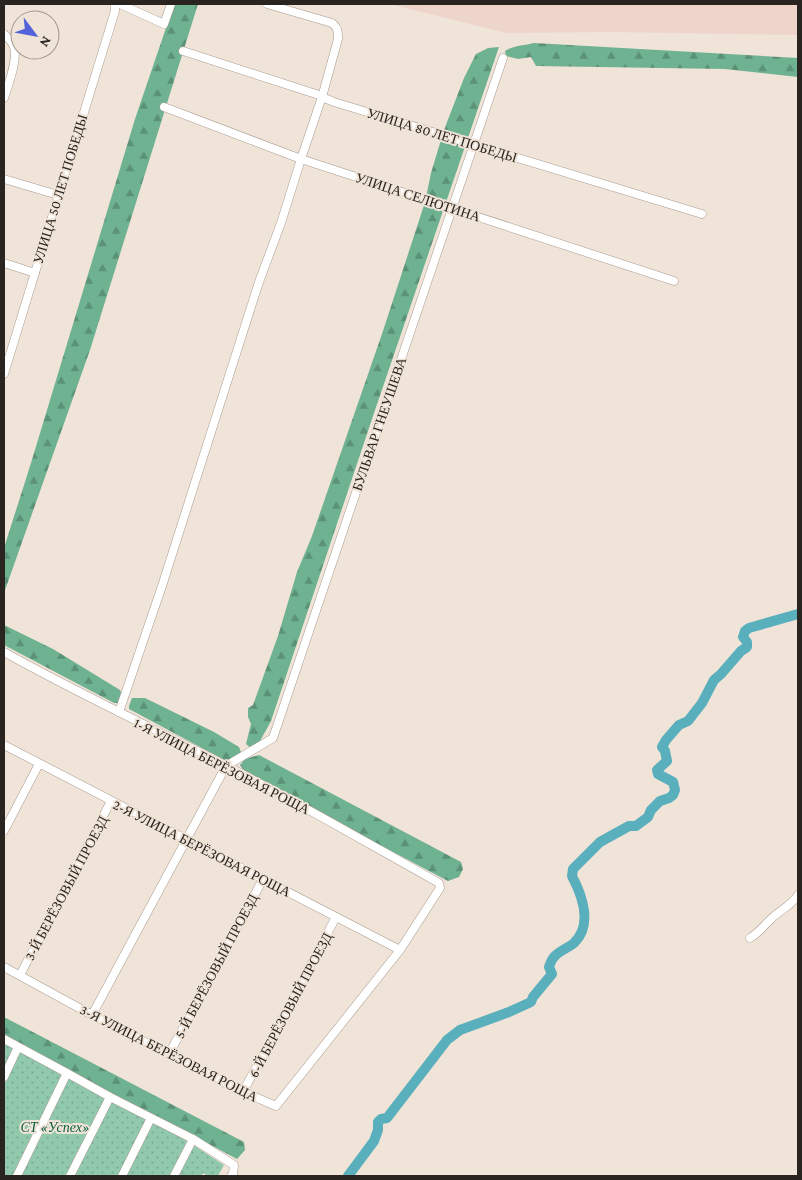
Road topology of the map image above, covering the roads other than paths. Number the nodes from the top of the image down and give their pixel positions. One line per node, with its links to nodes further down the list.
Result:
1 (115, 4): 14 (street, УЛИЦА 50 ЛЕТ ПОБЕДЫ)
2 (120, 4): 3 (street)
3 (171, 4)
4 (267, 4): 8 (street)
5 (4, 34): 9 (street)
6 (183, 51): 8 (street, УЛИЦА 80 ЛЕТ ПОБЕДЫ)
7 (503, 58): 11 (street, БУЛЬВАР ГНЕУШЕВА)
8 (322, 97): 11 (street, УЛИЦА 80 ЛЕТ ПОБЕДЫ); 12 (street)
9 (4, 98)
10 (164, 107): 12 (street, УЛИЦА СЕЛЮТИНА)
11 (474, 144): 15 (street, БУЛЬВАР ГНЕУШЕВА); 16 (street, УЛИЦА 80 ЛЕТ ПОБЕДЫ)
12 (301, 159): 15 (street, УЛИЦА СЕЛЮТИНА); 24 (street)
13 (4, 179): 14 (street)
14 (58, 195): 18 (street, УЛИЦА 50 ЛЕТ ПОБЕДЫ)
15 (452, 208): 19 (street, УЛИЦА СЕЛЮТИНА); 27 (street, БУЛЬВАР ГНЕУШЕВА)
16 (702, 214)
17 (4, 264): 18 (street)
18 (35, 273): 21 (street, УЛИЦА 50 ЛЕТ ПОБЕДЫ)
19 (674, 281)
20 (4, 345): 21 (street)
21 (12, 347): 22 (street, УЛИЦА 50 ЛЕТ ПОБЕДЫ)
22 (4, 374)
23 (4, 652): 24 (street, 1-Я УЛИЦА БЕРЁЗОВАЯ РОЩА)
24 (119, 712): 27 (street, 1-Я УЛИЦА БЕРЁЗОВАЯ РОЩА)
25 (4, 745): 26 (street, 2-Я УЛИЦА БЕРЁЗОВАЯ РОЩА)
26 (39, 764): 28 (street, 2-Я УЛИЦА БЕРЁЗОВАЯ РОЩА); 29 (street)
27 (226, 766): 30 (street); 32 (street, 1-Я УЛИЦА БЕРЁЗОВАЯ РОЩА)
28 (111, 801): 30 (street, 2-Я УЛИЦА БЕРЁЗОВАЯ РОЩА); 38 (street, 3-Й БЕРЁЗОВЫЙ ПРОЕЗД)
29 (4, 831)
30 (187, 840): 31 (street, 2-Я УЛИЦА БЕРЁЗОВАЯ РОЩА); 39 (street)
31 (262, 878): 34 (street, 2-Я УЛИЦА БЕРЁЗОВАЯ РОЩА); 42 (street, 5-Й БЕРЁЗОВЫЙ ПРОЕЗД)
32 (440, 884): 36 (street, 3-Я УЛИЦА БЕРЁЗОВАЯ РОЩА)
33 (798, 895): 35 (street)
34 (336, 917): 36 (street, 2-Я УЛИЦА БЕРЁЗОВАЯ РОЩА); 45 (street, 6-Й БЕРЁЗОВЫЙ ПРОЕЗД)
35 (750, 938)
36 (400, 950): 45 (street, 3-Я УЛИЦА БЕРЁЗОВАЯ РОЩА)
37 (4, 967): 38 (street, 3-Я УЛИЦА БЕРЁЗОВАЯ РОЩА)
38 (20, 975): 39 (street, 3-Я УЛИЦА БЕРЁЗОВАЯ РОЩА)
39 (92, 1014): 42 (street, 3-Я УЛИЦА БЕРЁЗОВАЯ РОЩА)
40 (4, 1039): 41 (street)
41 (18, 1047): 43 (street); 44 (street)
42 (169, 1054): 45 (street, 3-Я УЛИЦА БЕРЁЗОВАЯ РОЩА)
43 (68, 1073): 46 (street); 49 (street)
44 (4, 1077)
45 (243, 1092)
46 (110, 1097): 47 (street); 50 (street)
47 (151, 1118): 48 (street); 51 (street)
48 (193, 1139): 52 (street); 53 (street)
49 (17, 1176)
50 (70, 1176)
51 (122, 1176)
52 (174, 1176)
53 (231, 1176)

